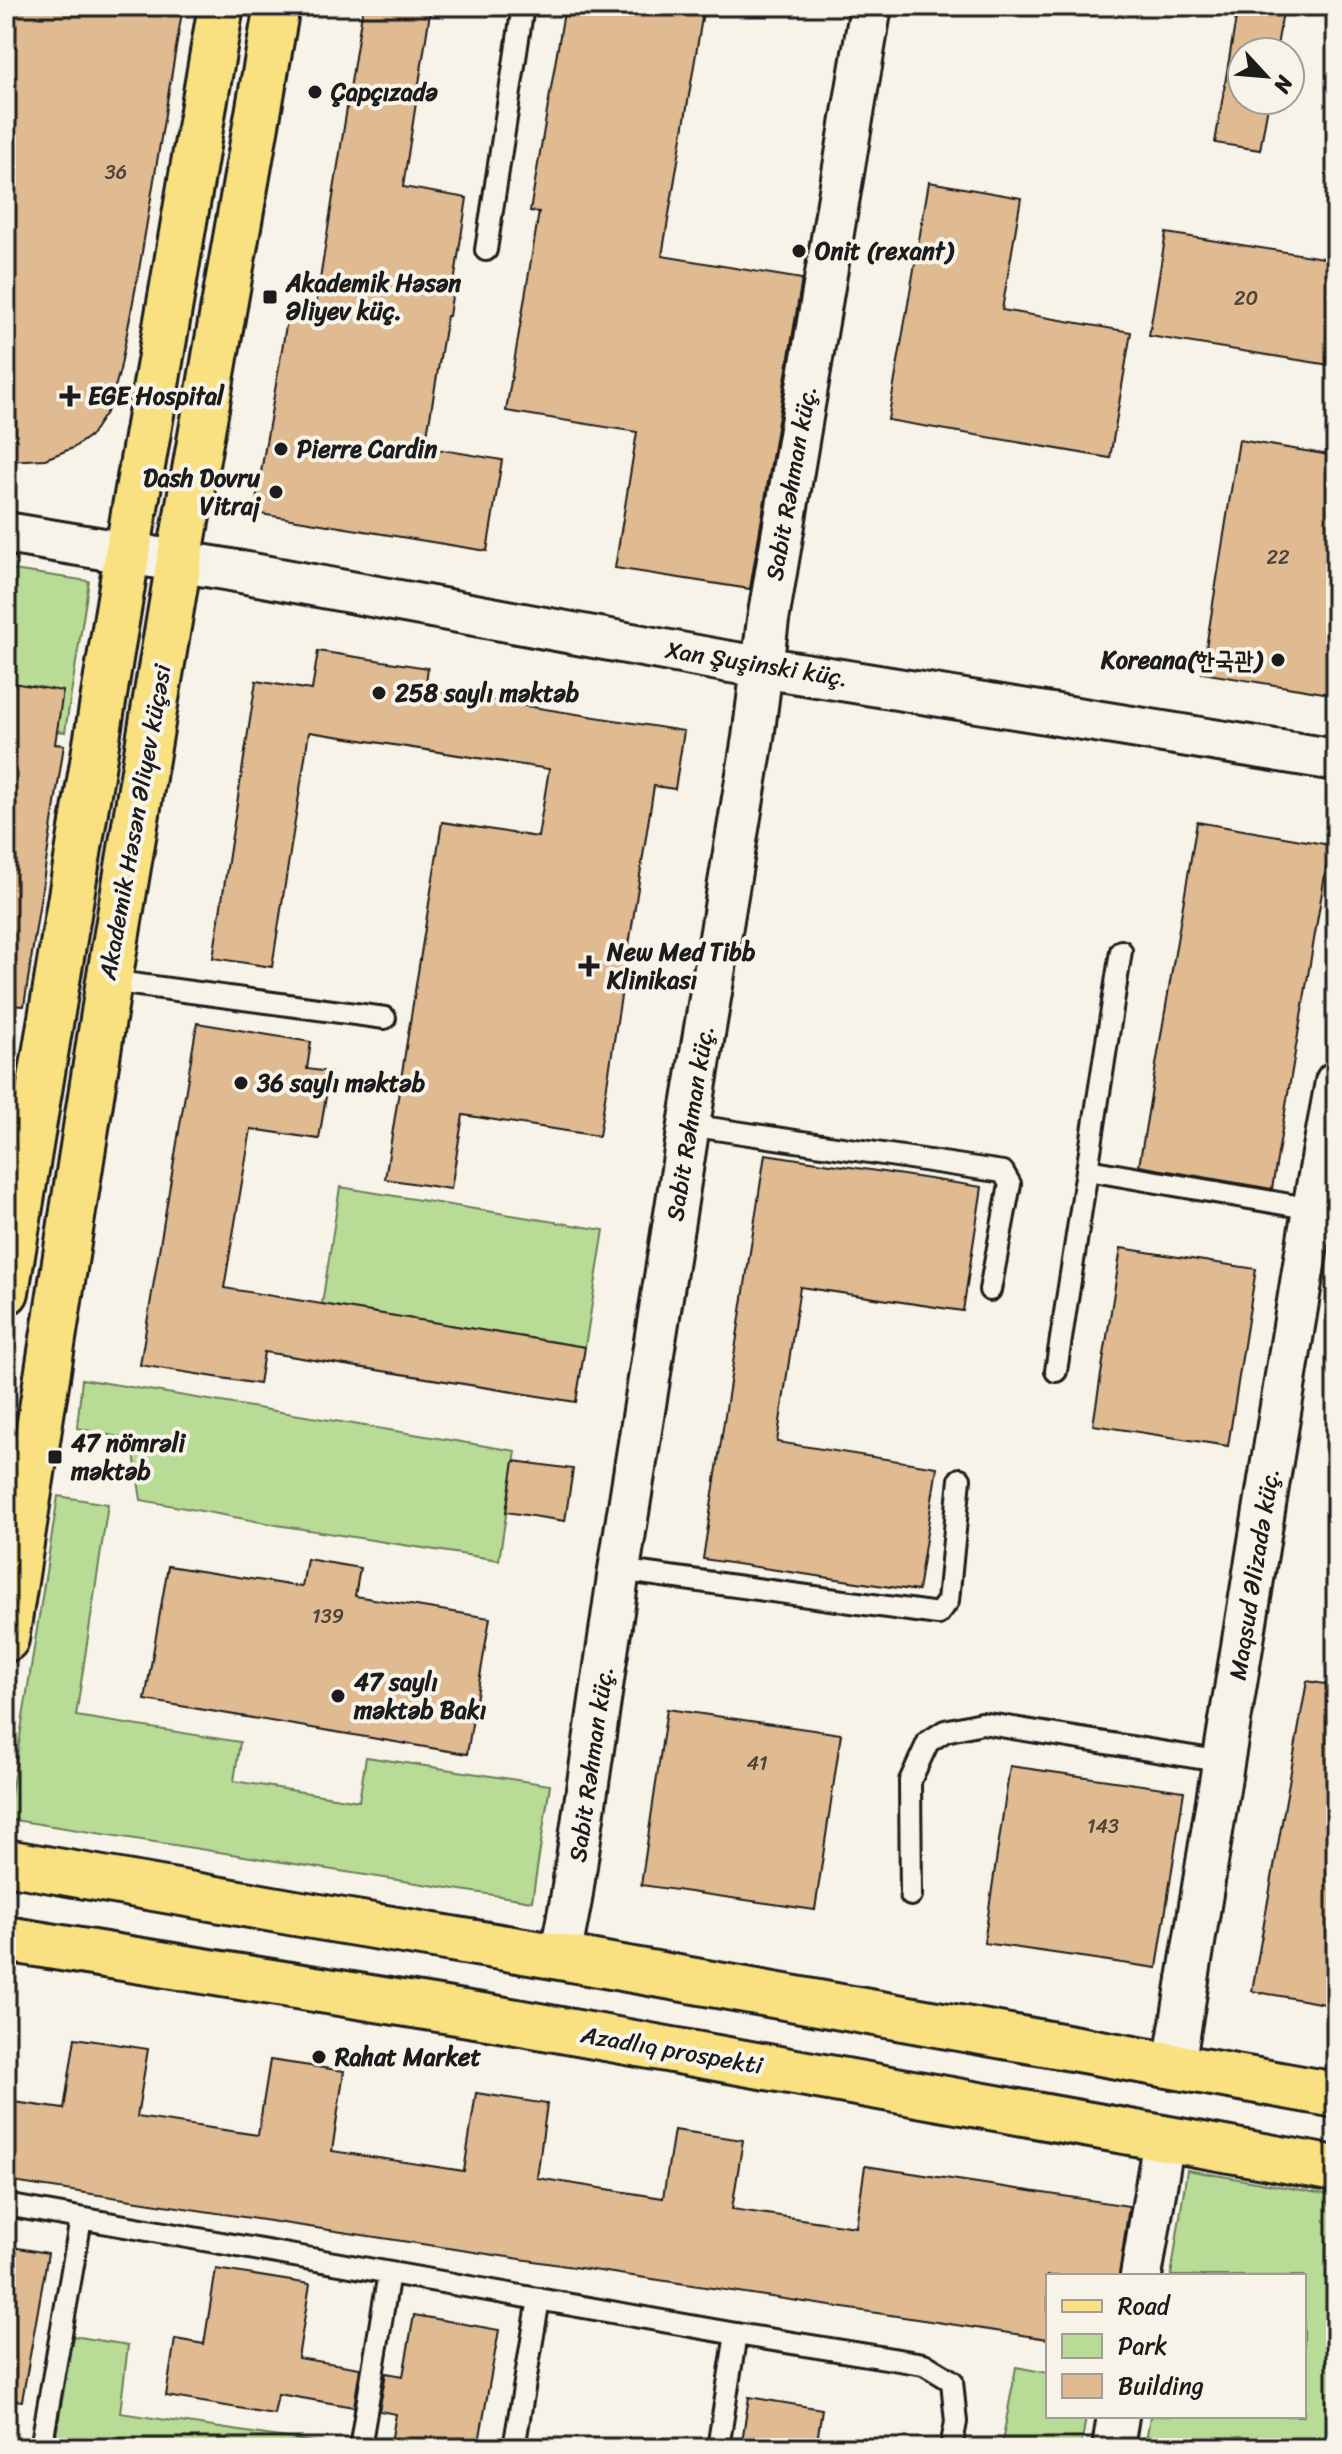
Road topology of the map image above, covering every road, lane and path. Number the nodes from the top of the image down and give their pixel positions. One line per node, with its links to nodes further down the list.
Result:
1 (221, 6): 7 (main road, Akademik Həsən Əliyev küçəsi)
2 (277, 6): 8 (main road, Akademik Həsən Əliyev küçəsi)
3 (523, 6): 5 (lane)
4 (871, 6): 9 (street, Sabit Rəhman küç.)
5 (486, 250)
6 (6, 533): 7 (street)
7 (127, 553): 8 (street, Xan Şuşinski küç.); 19 (main road, Akademik Həsən Əliyev küçəsi)
8 (179, 561): 9 (street, Xan Şuşinski küç.); 12 (main road, Akademik Həsən Əliyev küçəsi)
9 (762, 666): 10 (street, Xan Şuşinski küç.); 15 (street, Sabit Rəhman küç.)
10 (1336, 760)
11 (1121, 951): 16 (lane)
12 (109, 981): 13 (lane); 23 (main road, Akademik Həsən Əliyev küçəsi)
13 (385, 1018)
14 (1336, 1082): 17 (street, Maqsud Əlizadə küç.)
15 (689, 1125): 18 (lane); 22 (street, Sabit Rəhman küç.)
16 (1088, 1170): 17 (lane); 20 (lane)
17 (1313, 1209): 24 (street, Maqsud Əlizadə küç.)
18 (990, 1290)
19 (6, 1292)
20 (1056, 1371)
21 (960, 1479): 22 (lane)
22 (619, 1570): 28 (street, Sabit Rəhman küç.)
23 (6, 1639)
24 (1224, 1762): 26 (lane); 29 (street, Maqsud Əlizadə küç.)
25 (9, 1862): 28 (main road)
26 (911, 1895)
27 (6, 1939): 31 (main road, Azadlıq prospekti)
28 (560, 1957): 29 (main road)
29 (1174, 2066): 30 (main road)
30 (1336, 2095)
31 (1164, 2139): 32 (main road, Azadlıq prospekti); 36 (street)
32 (1336, 2169)
33 (6, 2205): 34 (lane)
34 (81, 2219): 35 (lane); 40 (lane)
35 (389, 2273): 37 (lane); 41 (lane)
36 (1141, 2274)
37 (539, 2299): 38 (lane); 42 (lane)
38 (736, 2334): 43 (lane); 44 (lane)
39 (1118, 2418): 45 (street)
40 (41, 2448)
41 (360, 2448)
42 (514, 2448)
43 (718, 2448)
44 (951, 2448)
45 (1113, 2448)

